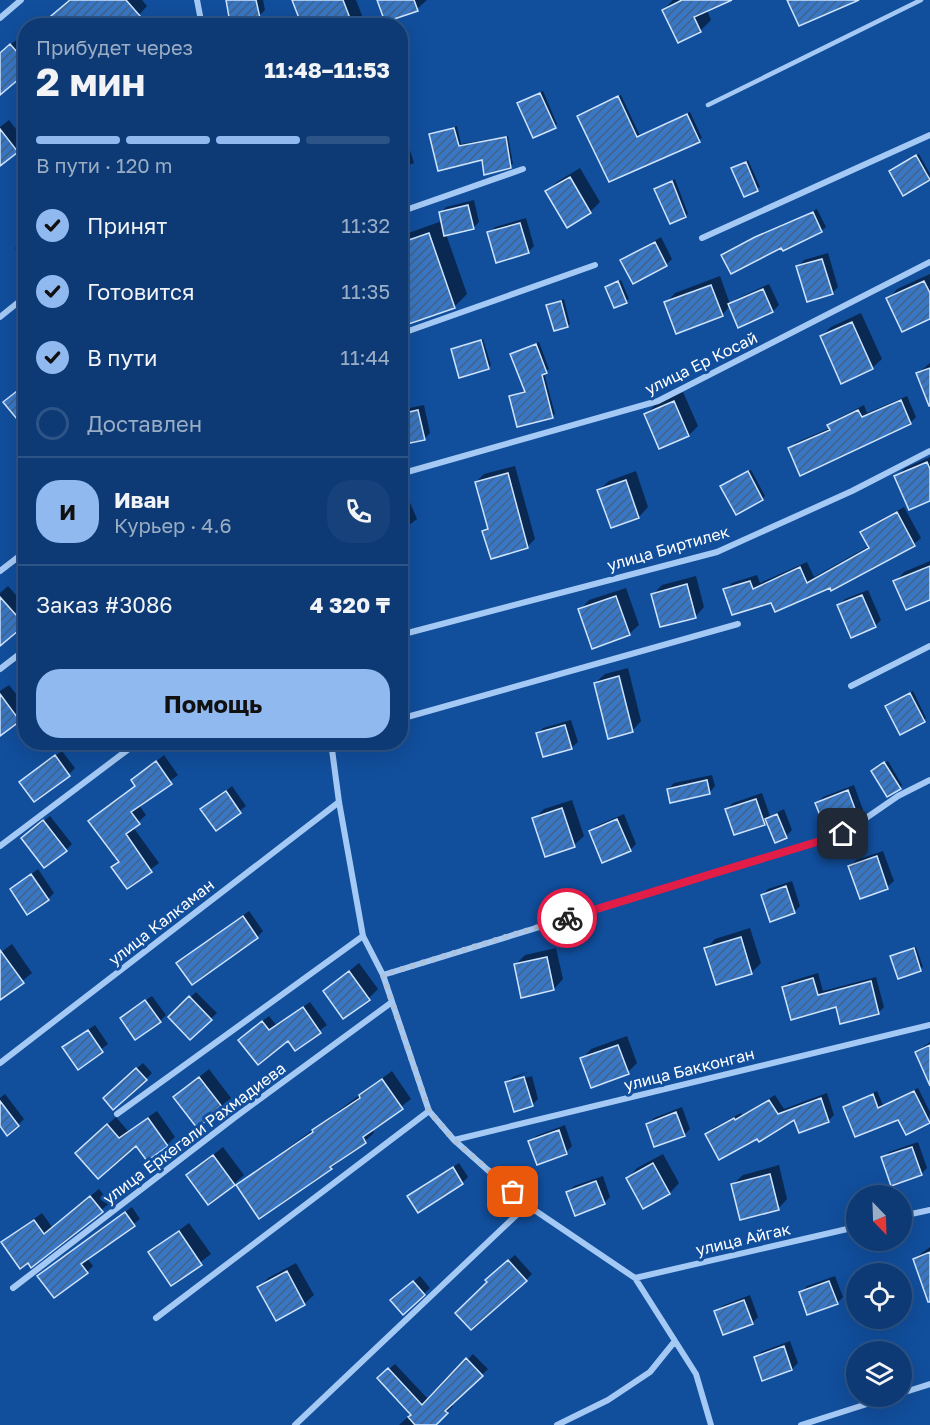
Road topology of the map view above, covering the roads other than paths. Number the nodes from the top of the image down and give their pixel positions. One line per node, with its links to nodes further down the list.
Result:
1 (21, 0): 4 (street)
2 (197, 0): 5 (street)
3 (921, 0): 6 (lane)
4 (0, 18)
5 (200, 18)
6 (708, 105)
7 (930, 135): 10 (street)
8 (523, 169): 9 (street)
9 (408, 209)
10 (702, 238)
11 (930, 262): 17 (street, улица Ер Косай)
12 (595, 265): 15 (street)
13 (18, 302): 14 (street)
14 (0, 317)
15 (408, 331)
16 (930, 451): 21 (street, улица Биртилек)
17 (408, 472)
18 (18, 557): 19 (street)
19 (0, 571)
20 (738, 624): 26 (street)
21 (408, 633)
22 (930, 646): 25 (street)
23 (18, 655): 24 (street)
24 (0, 669)
25 (851, 686)
26 (408, 717)
27 (127, 750): 31 (street)
28 (332, 750): 30 (street)
29 (930, 780): 33 (street)
30 (339, 802): 32 (street); 36 (street, улица Калкаман)
31 (0, 846)
32 (363, 936): 33 (street); 38 (street)
33 (383, 975): 34 (street)
34 (392, 1002): 37 (street); 45 (street, улица Еркегали Рахмадиева)
35 (930, 1024): 39 (street, улица Бакконган)
36 (0, 1063)
37 (429, 1111): 39 (street); 46 (street)
38 (117, 1114)
39 (454, 1140): 40 (street)
40 (527, 1205): 44 (street); 51 (street)
41 (930, 1210): 42 (street)
42 (912, 1214)
43 (846, 1229): 44 (street, улица Айгак)
44 (635, 1278): 47 (street)
45 (13, 1288)
46 (156, 1318)
47 (675, 1341): 52 (street); 53 (street)
48 (930, 1384): 49 (street)
49 (912, 1390)
50 (857, 1407): 54 (street)
51 (295, 1425)
52 (557, 1425)
53 (711, 1425)
54 (801, 1425)

